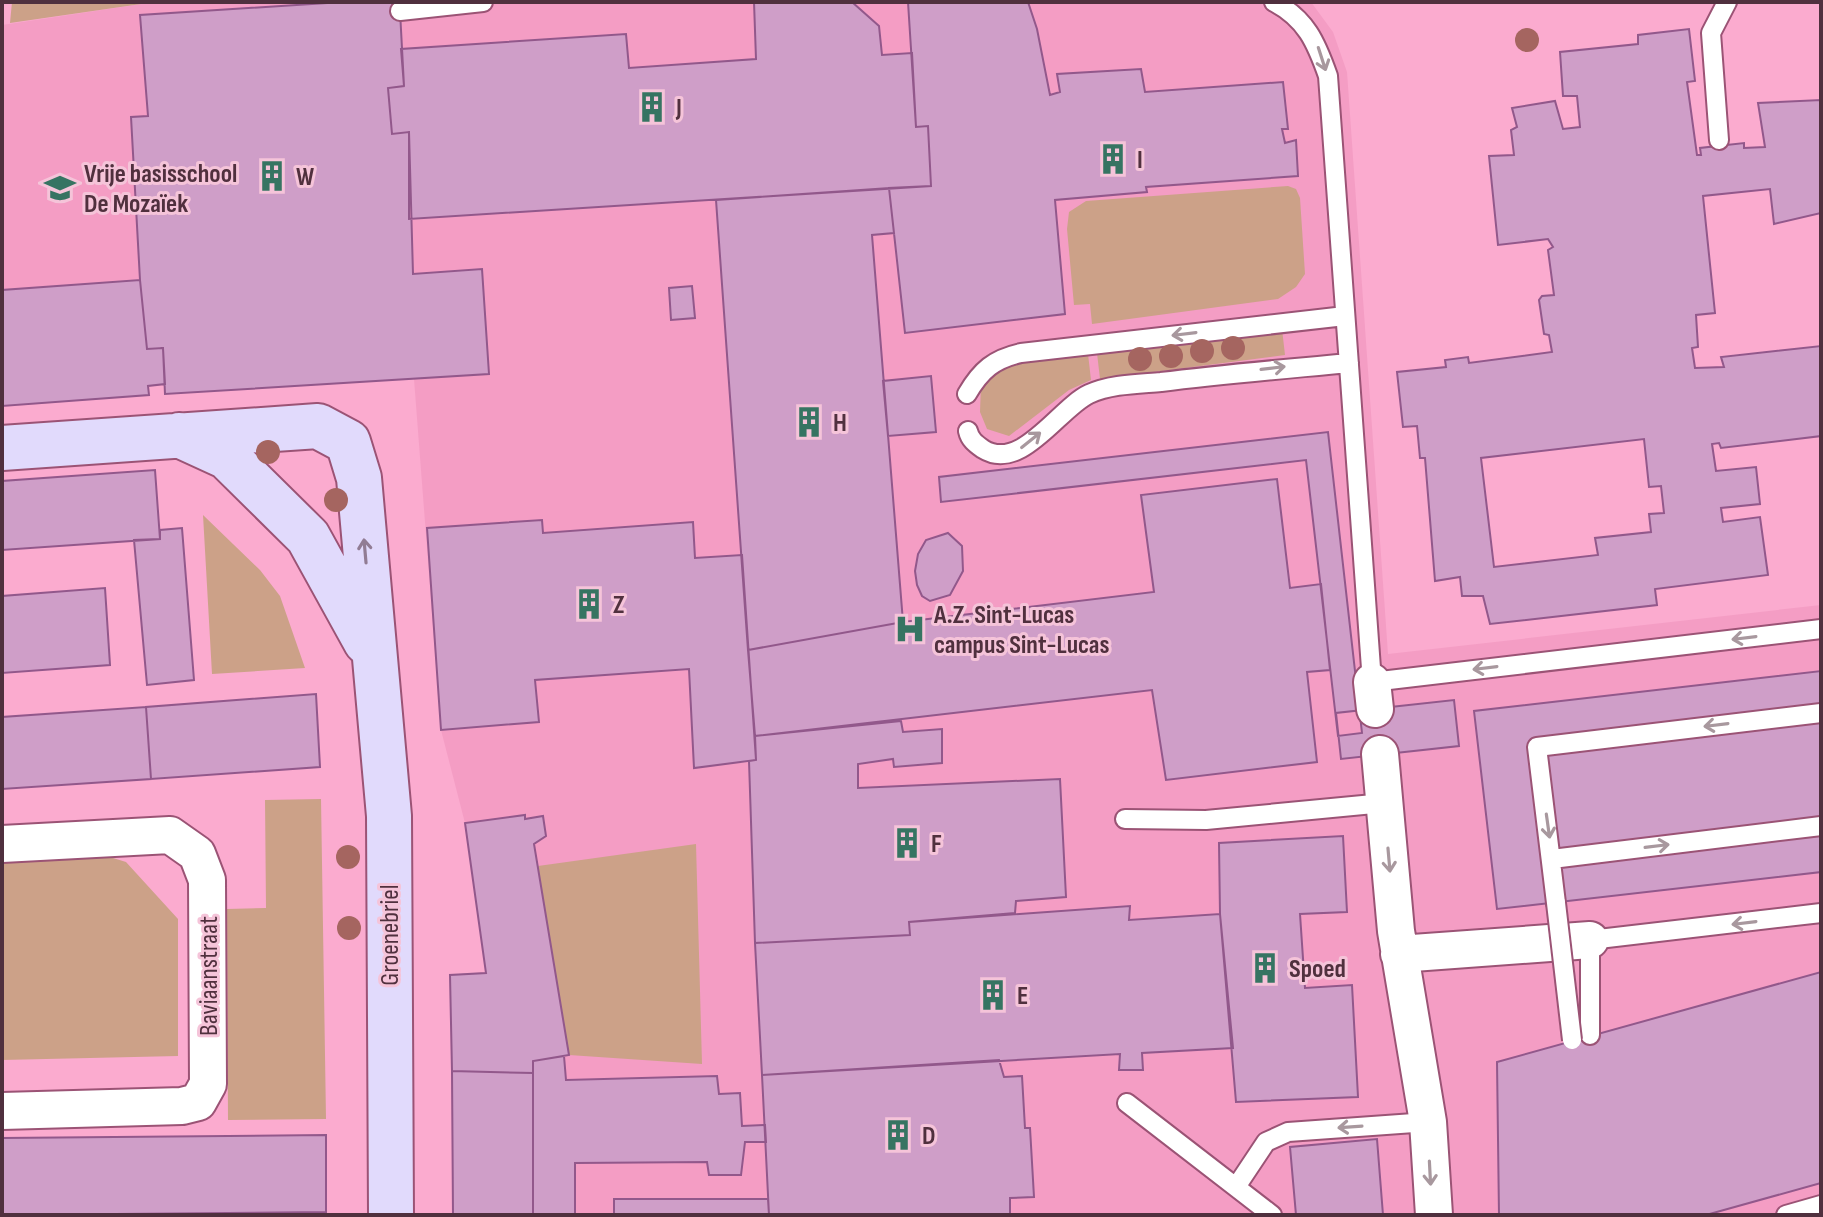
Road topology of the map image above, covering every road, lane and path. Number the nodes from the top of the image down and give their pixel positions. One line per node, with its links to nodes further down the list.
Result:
1 (483, 2): 4 (lane)
2 (1274, 2): 6 (lane, one-way to 6)
3 (1727, 2): 5 (lane)
4 (400, 11)
5 (1719, 140)
6 (1345, 316): 7 (lane); 8 (lane, one-way to 8)
7 (1349, 363): 9 (lane, one-way to 7); 12 (lane, one-way to 7)
8 (967, 394)
9 (968, 431)
10 (179, 435): 11 (street, Groenebriel); 13 (street); 13 (street, Groenebriel, one-way to 10)
11 (2, 448)
12 (1821, 629)
13 (374, 657): 29 (street, Groenebriel)
14 (1821, 713): 20 (lane, one-way to 20)
15 (1380, 754): 16 (street)
16 (1384, 803): 17 (lane); 23 (street, one-way to 23)
17 (1125, 819)
18 (1821, 826): 20 (lane, one-way to 18)
19 (2, 844): 25 (street, Baviaanstraat)
20 (1552, 859): 22 (lane, bridge)
21 (1821, 913): 22 (lane, one-way to 22)
22 (1590, 940): 23 (street)
23 (1399, 954): 26 (street)
24 (1127, 1103): 27 (lane)
25 (2, 1111)
26 (1428, 1122): 27 (lane, one-way to 27); 31 (street, one-way to 31)
27 (1236, 1187): 30 (lane)
28 (1821, 1205): 32 (lane)
29 (391, 1215)
30 (1272, 1215)
31 (1434, 1215)
32 (1786, 1215)

